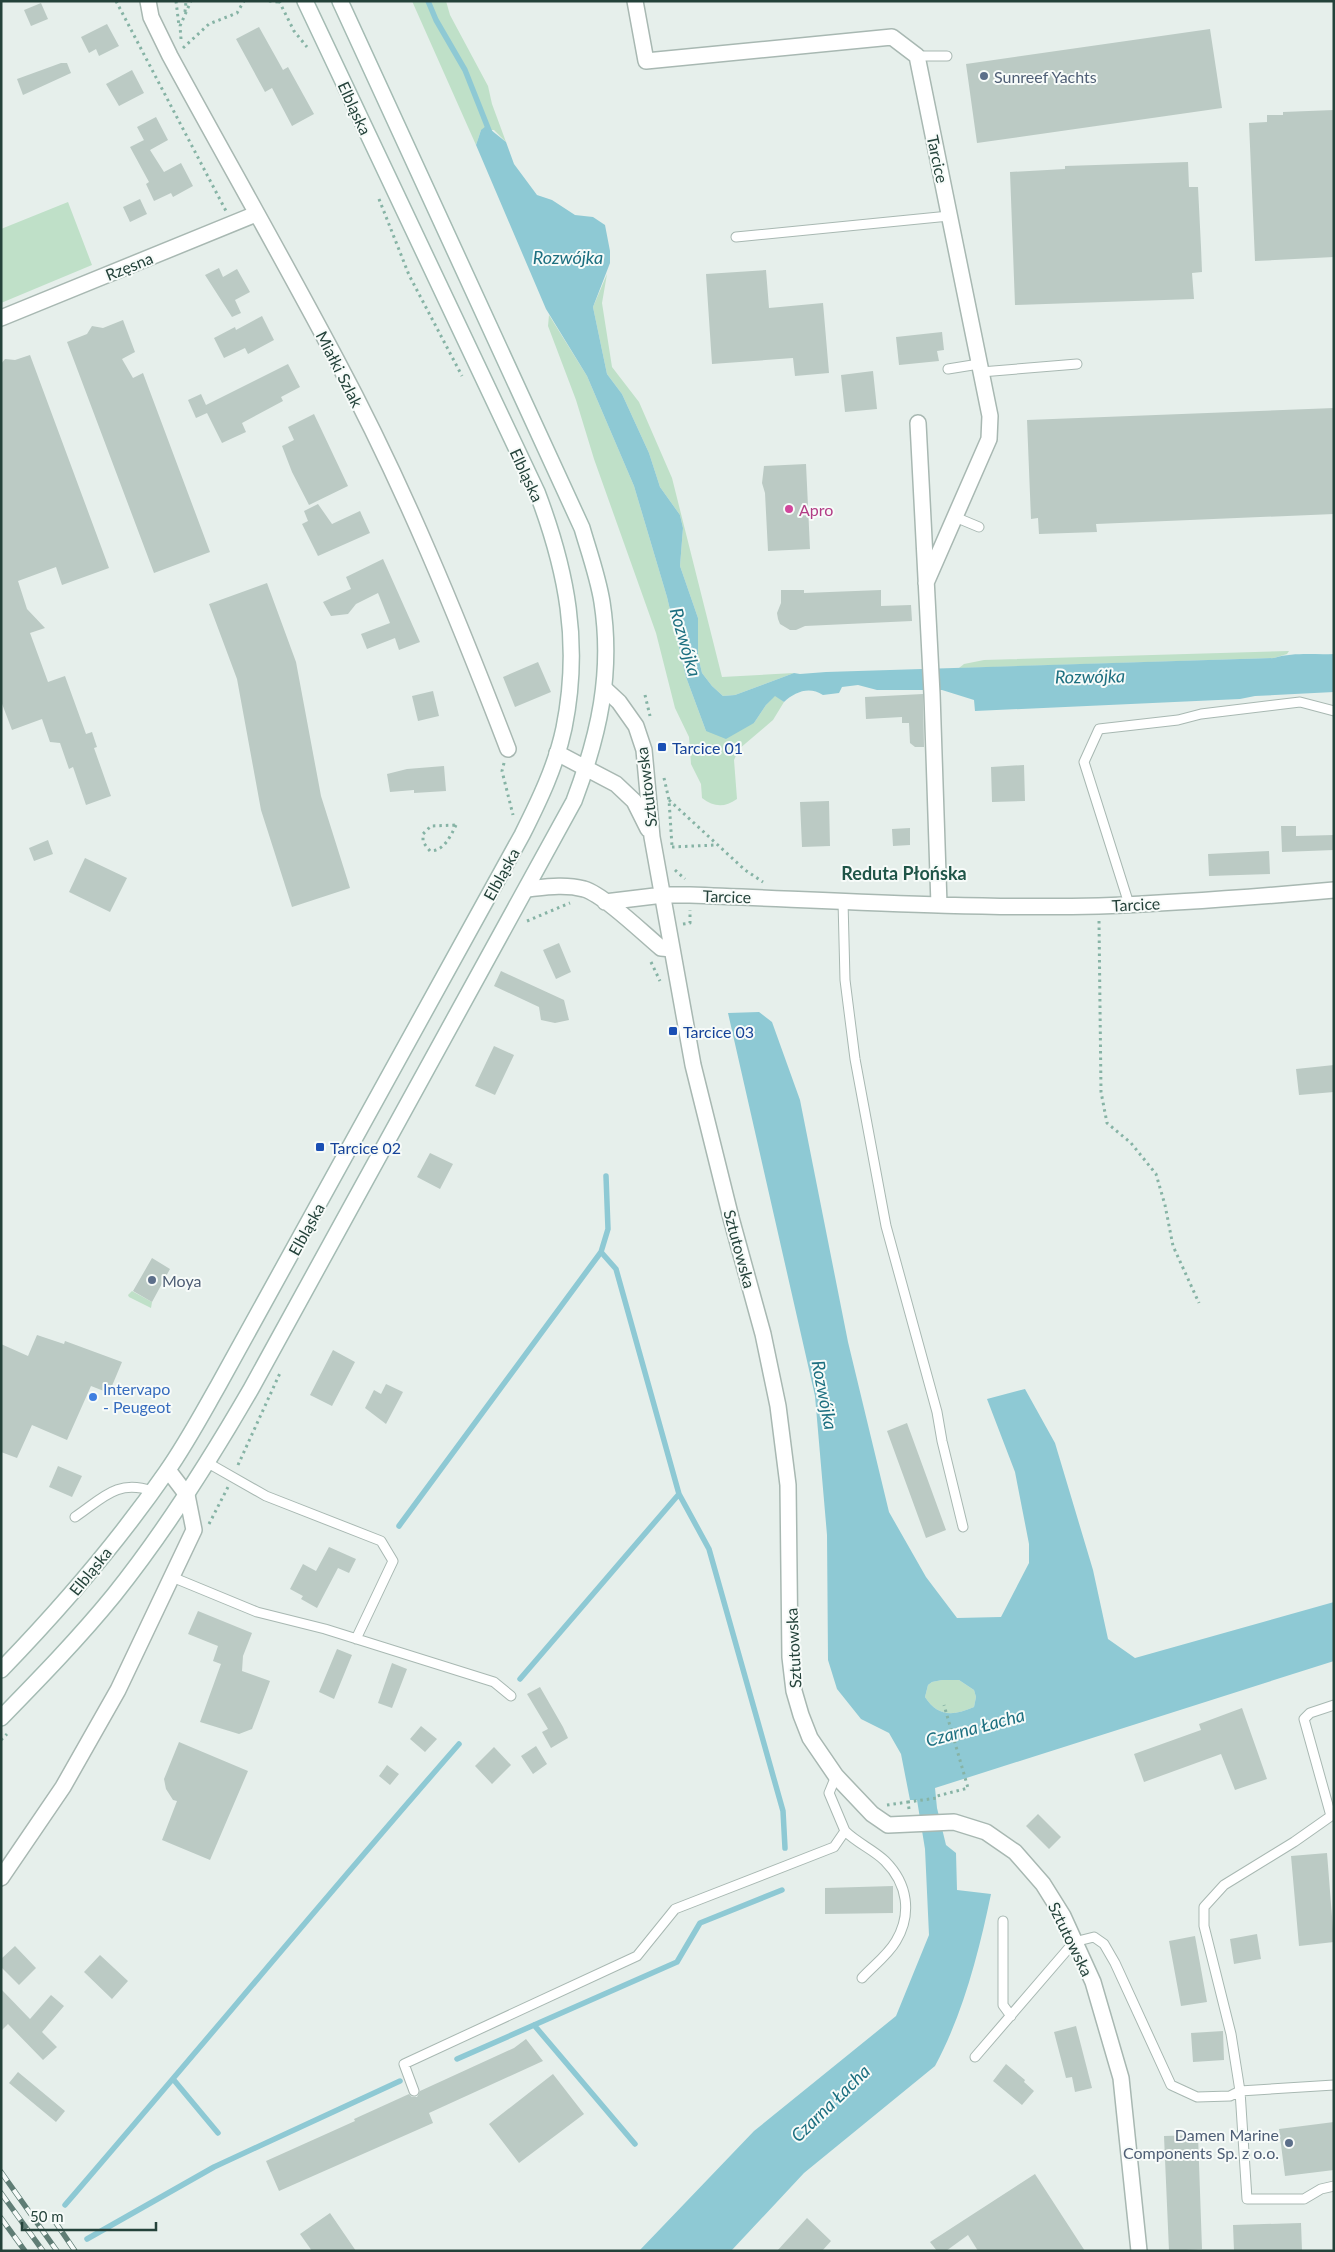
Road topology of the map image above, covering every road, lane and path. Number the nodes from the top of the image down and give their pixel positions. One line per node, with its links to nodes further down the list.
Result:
1 (116, 1): 20 (path)
2 (148, 1): 18 (street, Miałki Szlak)
3 (176, 1): 13 (path)
4 (186, 1): 12 (path)
5 (192, 1): 12 (path)
6 (244, 1): 13 (path)
7 (269, 1): 11 (path)
8 (305, 1): 34 (street, Elbląska)
9 (340, 1): 31 (street, Elbląska)
10 (635, 1): 15 (street)
11 (279, 2): 14 (path)
12 (185, 15): 13 (path)
13 (180, 26)
14 (312, 52)
15 (917, 56): 16 (lane); 19 (street, Tarcice)
16 (946, 56)
17 (377, 194): 26 (path)
18 (256, 214): 20 (street, Rzęsna); 33 (street, Miałki Szlak)
19 (949, 216): 21 (lane); 24 (street, Tarcice)
20 (232, 224): 22 (street, Rzęsna)
21 (736, 237)
22 (1, 318)
23 (1077, 364): 24 (lane)
24 (980, 368): 25 (lane); 28 (street, Tarcice)
25 (948, 370)
26 (463, 378)
27 (918, 423): 30 (street, Tarcice)
28 (955, 517): 29 (lane); 30 (street, Tarcice)
29 (979, 527)
30 (926, 584): 52 (street, Tarcice)
31 (605, 689): 35 (street, Elbląska); 41 (street, Sztutowska)
32 (1334, 711): 51 (lane)
33 (508, 749): 38 (path)
34 (557, 754): 35 (street, Sztutowska); 60 (street, Elbląska)
35 (586, 768): 41 (street, Sztutowska); 45 (street, Elbląska)
36 (669, 800): 42 (path)
37 (517, 808): 38 (path)
38 (514, 815): 39 (path)
39 (509, 824)
40 (456, 826): 40 (path)
41 (652, 837): 47 (street, Sztutowska)
42 (717, 845): 43 (path); 44 (path)
43 (672, 847)
44 (771, 884)
45 (526, 888): 50 (street); 59 (street, Elbląska)
46 (1334, 890): 51 (street, Tarcice)
47 (663, 895): 49 (street, Tarcice); 50 (street, Tarcice); 55 (street, Sztutowska)
48 (578, 900): 54 (path)
49 (843, 901): 52 (street, Tarcice); 64 (lane)
50 (605, 902): 55 (street)
51 (1129, 904): 53 (street, Tarcice)
52 (939, 905): 53 (street, Tarcice)
53 (1098, 906): 58 (path)
54 (521, 927)
55 (672, 949): 72 (street, Sztutowska)
56 (647, 955): 57 (path)
57 (662, 988)
58 (1200, 1303)
59 (208, 1463): 62 (street, Elbląska); 66 (lane)
60 (168, 1470): 61 (street, Elbląska); 62 (street)
61 (152, 1491): 63 (lane); 67 (street, Elbląska)
62 (187, 1495): 65 (street); 71 (street, Elbląska)
63 (75, 1517)
64 (963, 1527)
65 (172, 1577): 66 (lane); 76 (street)
66 (356, 1638): 68 (lane)
67 (1, 1670)
68 (511, 1696)
69 (944, 1705): 73 (path)
70 (1334, 1705): 74 (lane)
71 (1, 1718)
72 (836, 1776): 75 (lane); 78 (street, Sztutowska)
73 (908, 1804)
74 (1332, 1819): 84 (lane)
75 (846, 1831): 79 (lane); 83 (lane)
76 (1, 1878)
77 (1003, 1921): 80 (lane)
78 (1074, 1942): 80 (lane); 84 (lane); 86 (street, Sztutowska)
79 (862, 1978)
80 (1011, 2016): 81 (lane)
81 (976, 2057)
82 (1334, 2085): 84 (lane)
83 (414, 2091)
84 (1240, 2091): 85 (lane)
85 (1334, 2186)
86 (1139, 2251)

